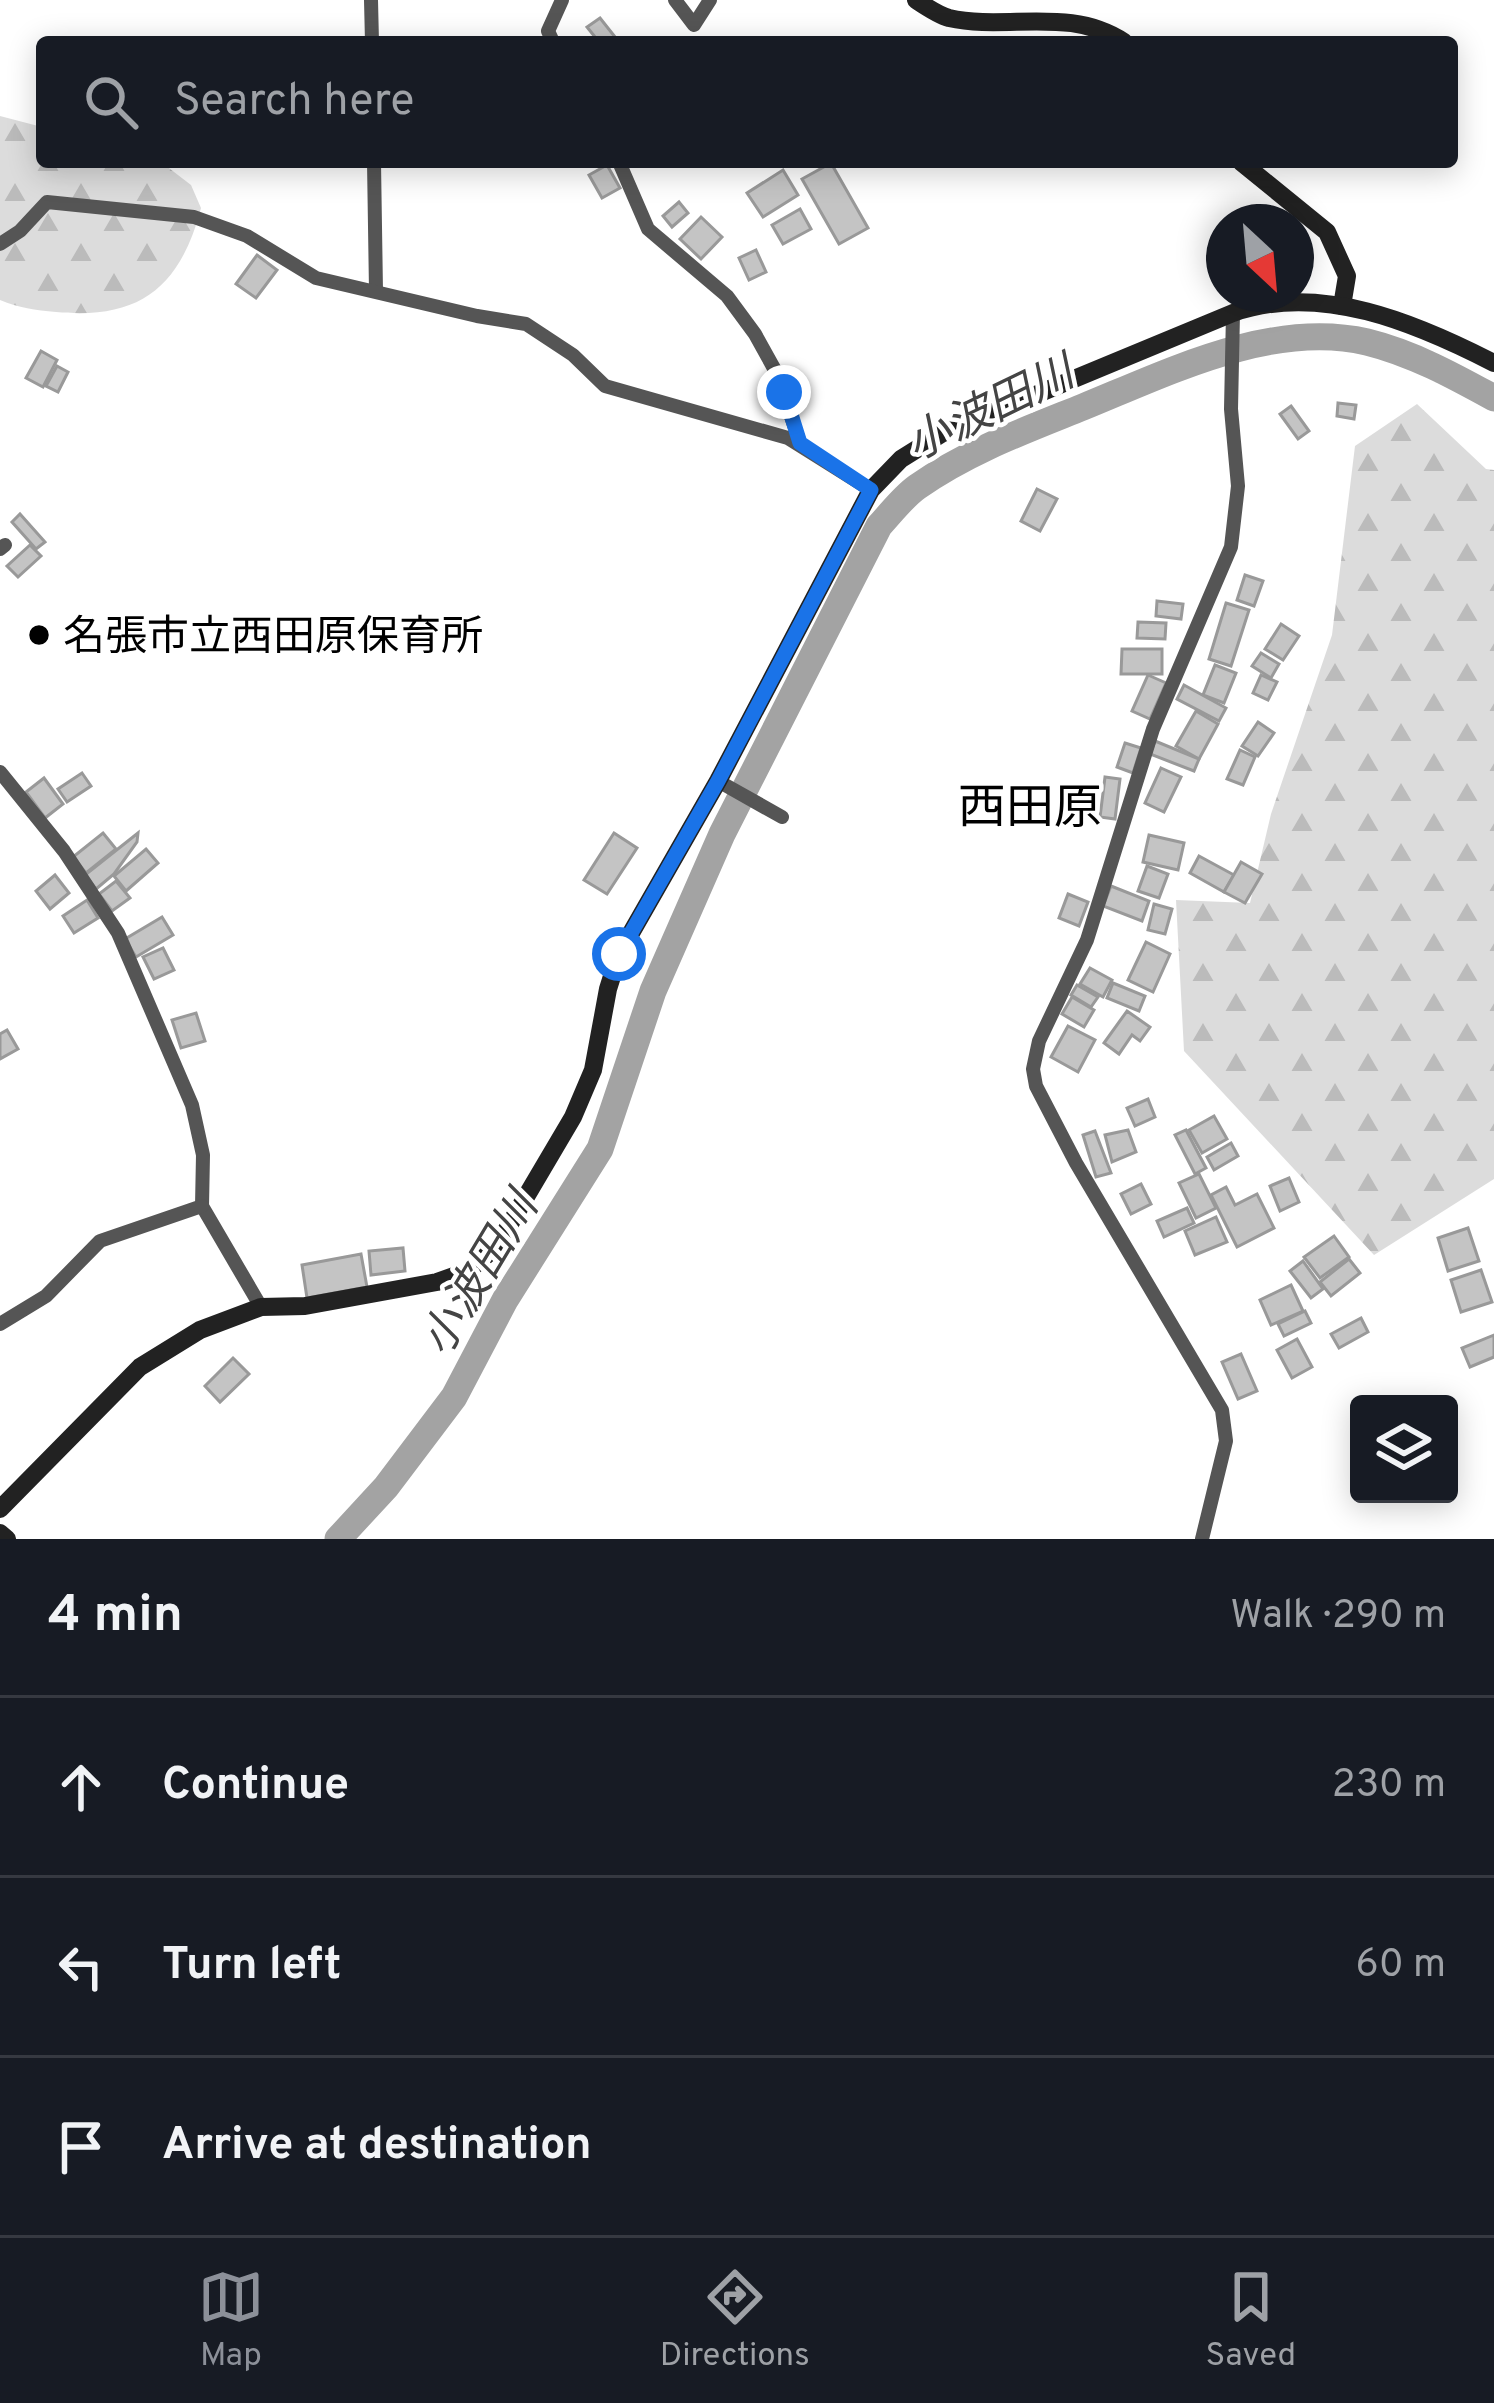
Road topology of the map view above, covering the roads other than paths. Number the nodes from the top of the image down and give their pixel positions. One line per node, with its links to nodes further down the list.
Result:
1 (371, 0): 6 (street)
2 (562, 0): 7 (street)
3 (675, 0): 4 (street)
4 (710, 0)
5 (916, 0): 8 (street)
6 (372, 36)
7 (550, 36)
8 (1115, 36)
9 (374, 168): 13 (street)
10 (622, 168): 17 (street)
11 (1247, 168): 14 (street)
12 (0, 244): 13 (street)
13 (376, 291): 17 (street)
14 (1342, 306): 15 (street); 16 (street)
15 (1232, 319): 18 (street); 28 (street)
16 (1494, 363)
17 (800, 443): 18 (street)
18 (871, 490): 20 (street)
19 (0, 772): 22 (street)
20 (723, 784): 21 (street); 23 (street)
21 (782, 817)
22 (202, 1206): 23 (street); 24 (street)
23 (261, 1307): 25 (street)
24 (0, 1324)
25 (0, 1509)
26 (0, 1533): 27 (street)
27 (7, 1539)
28 (1202, 1539)

